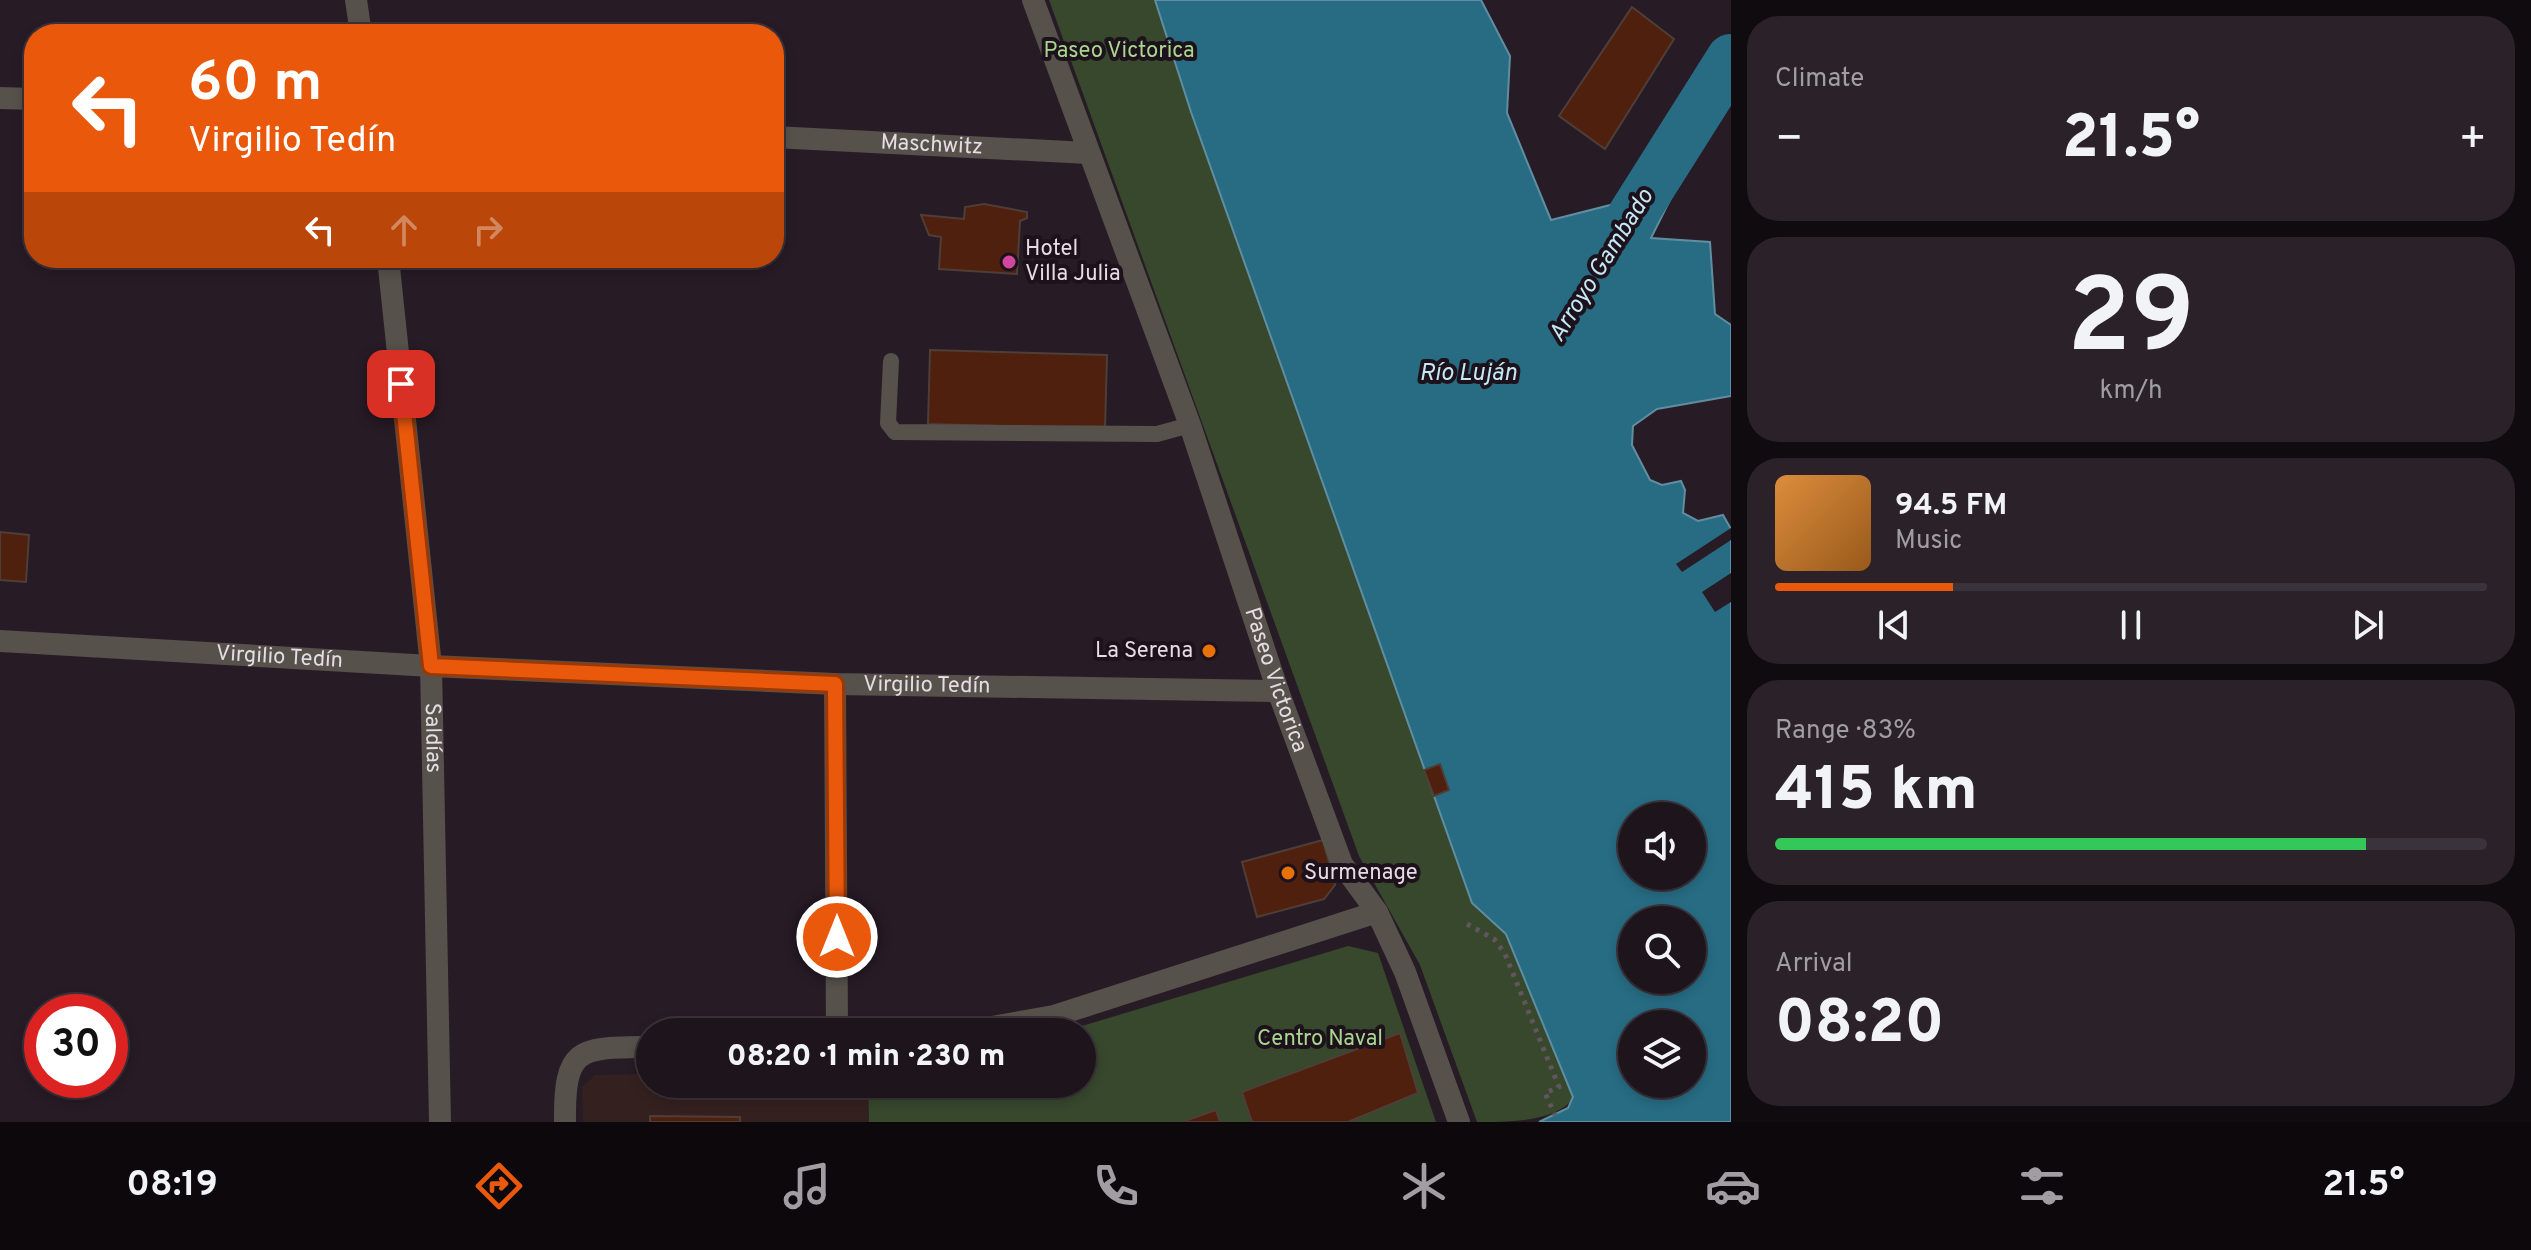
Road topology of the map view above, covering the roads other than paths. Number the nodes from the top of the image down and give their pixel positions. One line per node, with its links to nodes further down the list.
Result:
1 (356, 0): 3 (street)
2 (1033, 0): 7 (street, Paseo Victorica)
3 (360, 24)
4 (0, 98): 5 (street)
5 (24, 99)
6 (784, 138): 7 (street, Maschwitz)
7 (1088, 153): 10 (street, Paseo Victorica)
8 (389, 268): 12 (street, Saldías)
9 (891, 361): 10 (lane)
10 (1190, 425): 14 (street, Paseo Victorica)
11 (0, 641): 12 (street, Virgilio Tedín)
12 (431, 666): 13 (street, Virgilio Tedín); 19 (street, Saldías)
13 (835, 684): 14 (street, Virgilio Tedín); 16 (street)
14 (1278, 691): 15 (street, Paseo Victorica)
15 (1377, 912): 17 (street); 21 (street, Paseo Victorica)
16 (837, 1018)
17 (1043, 1018)
18 (636, 1048): 20 (street)
19 (440, 1122)
20 (565, 1122)
21 (1459, 1122)

